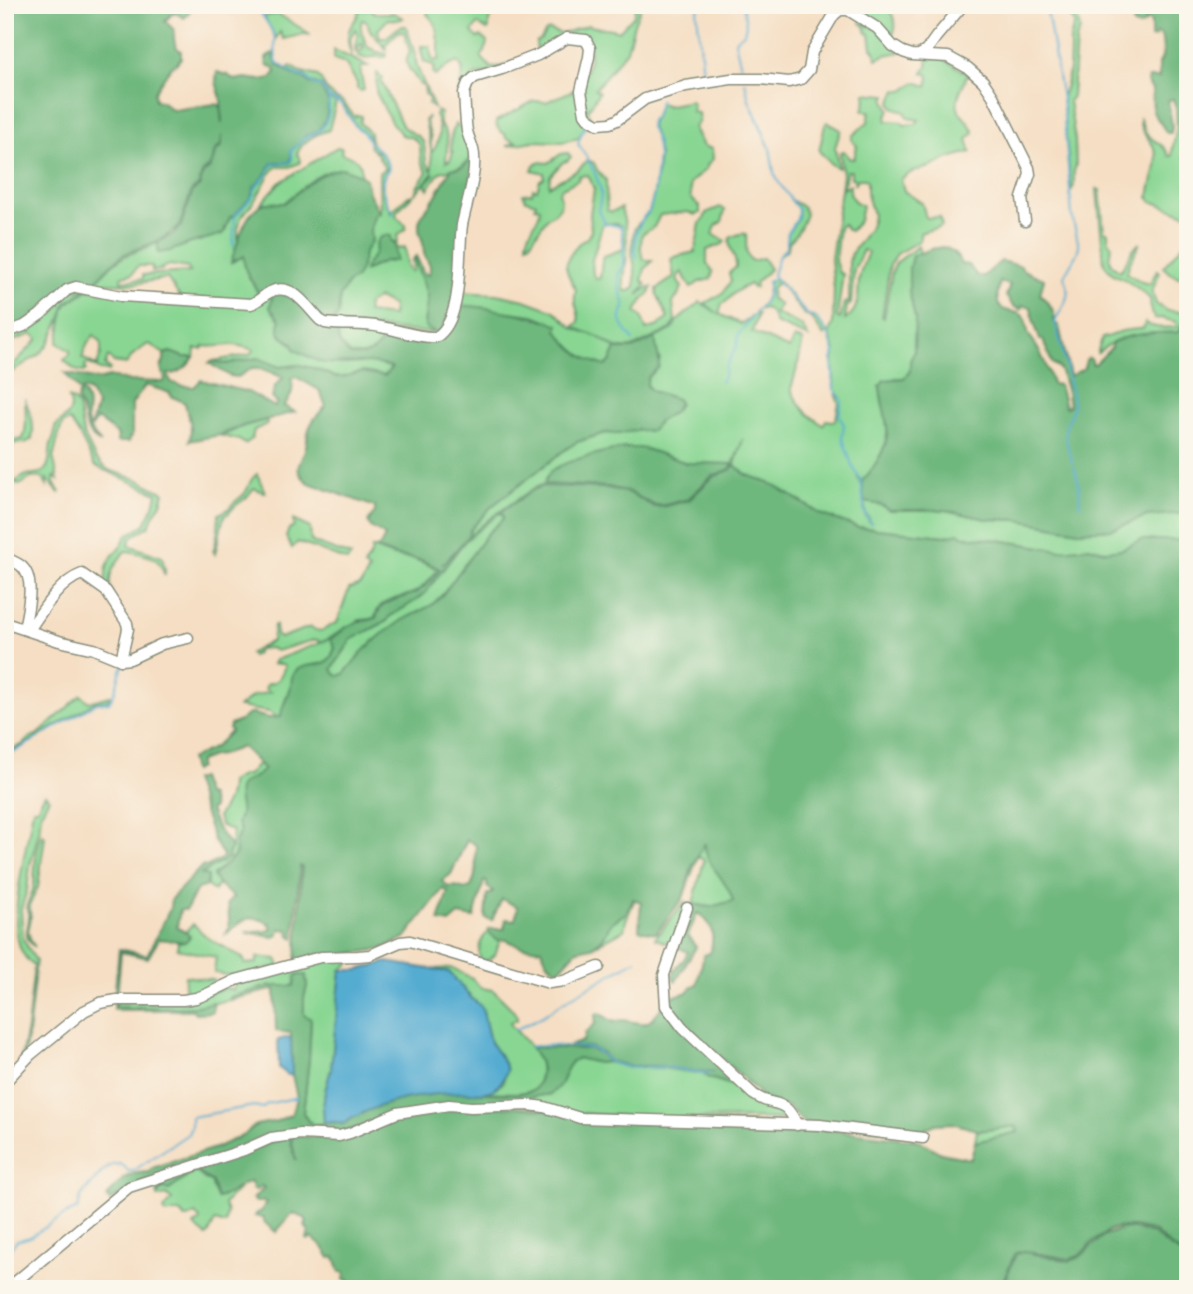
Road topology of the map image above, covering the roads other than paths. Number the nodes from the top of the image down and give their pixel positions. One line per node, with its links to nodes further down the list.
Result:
1 (963, 5): 2 (street)
2 (919, 55): 3 (street); 4 (street)
3 (1025, 221)
4 (5, 332)
5 (5, 557): 7 (street)
6 (5, 623): 7 (street)
7 (26, 629): 9 (street); 9 (street)
8 (188, 638): 9 (street)
9 (121, 660)
10 (687, 908): 13 (street)
11 (599, 967): 12 (street)
12 (5, 1082)
13 (797, 1125): 14 (street); 15 (street)
14 (923, 1138)
15 (7, 1289)

